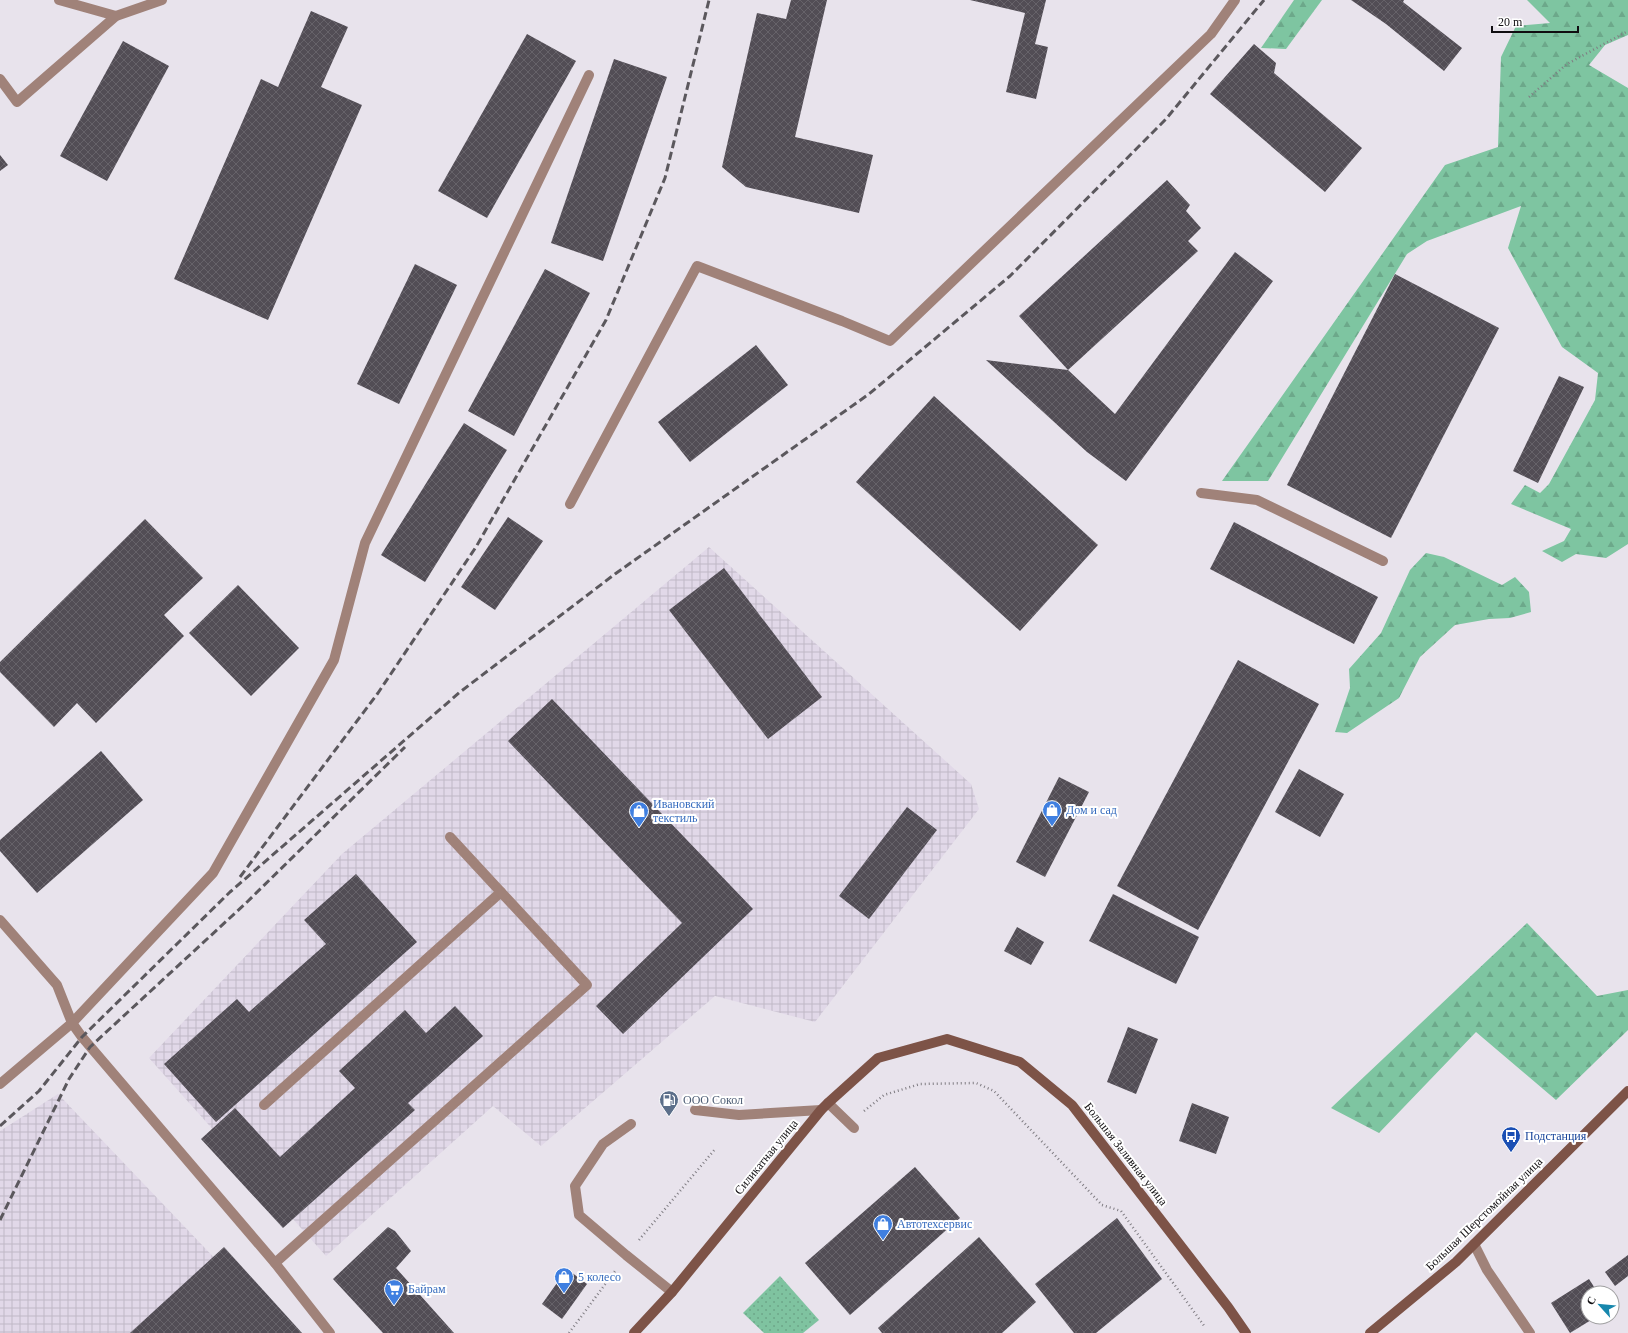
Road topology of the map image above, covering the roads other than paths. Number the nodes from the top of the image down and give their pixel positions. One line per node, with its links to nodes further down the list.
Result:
1 (59, 0): 4 (street)
2 (162, 0): 4 (street)
3 (1235, 0): 8 (street)
4 (116, 16): 6 (street)
5 (589, 75): 13 (street)
6 (0, 80)
7 (1201, 493): 9 (street)
8 (570, 504)
9 (1383, 561)
10 (450, 837): 11 (street)
11 (501, 892): 17 (street); 23 (street)
12 (0, 920): 13 (street)
13 (72, 1023): 15 (street); 23 (street)
14 (947, 1039): 18 (street, Силикатная улица); 27 (street, Большая Заливная улица)
15 (0, 1084)
16 (1628, 1091): 22 (street, Большая Шерстомойная улица)
17 (264, 1105)
18 (825, 1107): 19 (street); 21 (street); 24 (street, Силикатная улица)
19 (694, 1110)
20 (631, 1124): 24 (street)
21 (854, 1128)
22 (1474, 1244): 28 (street, Большая Шерстомойная улица); 29 (street)
23 (274, 1263): 25 (street)
24 (672, 1292): 26 (street, Силикатная улица)
25 (330, 1333)
26 (634, 1333)
27 (1246, 1333)
28 (1370, 1333)
29 (1530, 1333)

